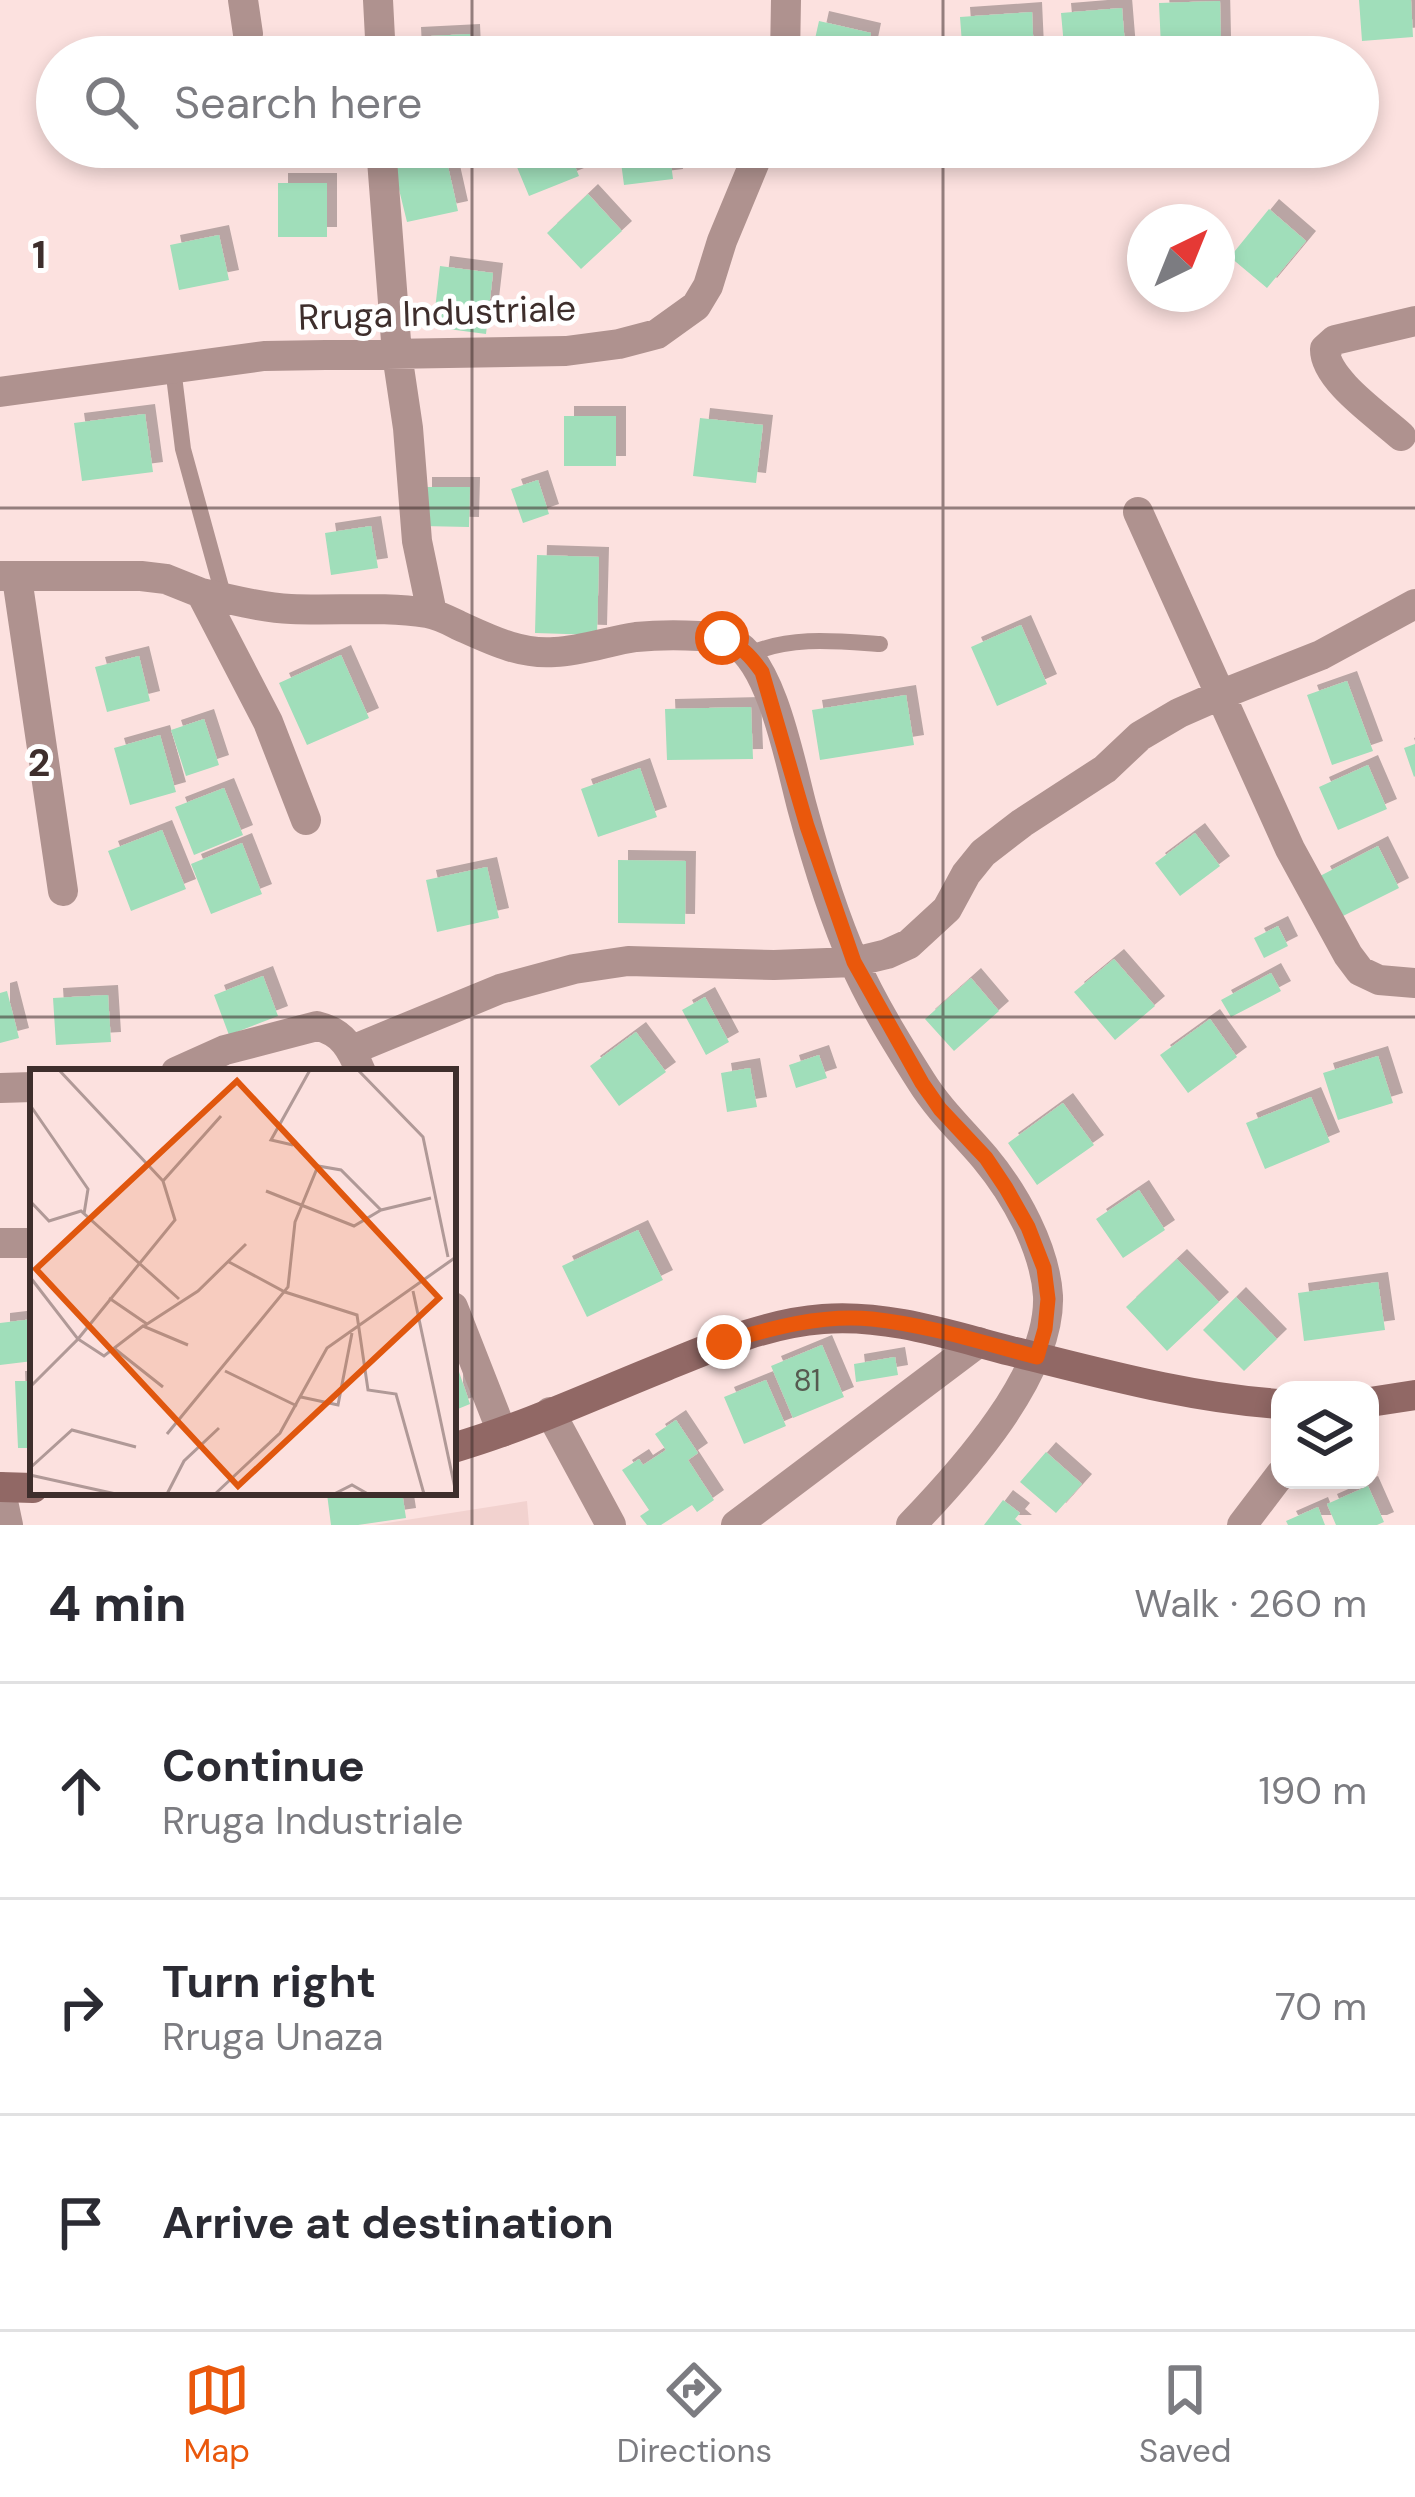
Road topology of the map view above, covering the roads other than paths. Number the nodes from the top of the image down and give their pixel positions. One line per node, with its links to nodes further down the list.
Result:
1 (243, 0): 4 (street)
2 (378, 0): 5 (street)
3 (786, 0): 6 (street)
4 (248, 34)
5 (380, 36)
6 (785, 36)
7 (384, 168): 10 (street)
8 (752, 168): 10 (street, Rruga Industriale)
9 (1415, 321): 13 (street)
10 (397, 354): 11 (street, Rruga Industriale); 18 (street)
11 (173, 368): 12 (street, Rruga Industriale); 16 (lane)
12 (0, 392)
13 (1401, 436)
14 (1138, 512): 21 (street)
15 (9, 577): 16 (street); 23 (street)
16 (213, 595): 18 (street); 22 (street)
17 (1415, 604): 21 (street)
18 (432, 613): 20 (street)
19 (880, 644): 20 (lane)
20 (749, 654): 24 (street)
21 (1220, 695): 24 (street); 25 (street)
22 (306, 820)
23 (63, 891)
24 (854, 962): 26 (street); 32 (street)
25 (1415, 983)
26 (356, 1061): 27 (street)
27 (183, 1069)
28 (30, 1087): 29 (street)
29 (0, 1088)
30 (456, 1315): 37 (street)
31 (979, 1342): 32 (main road); 36 (main road); 44 (street)
32 (1037, 1357): 35 (main road); 45 (street)
33 (1415, 1395): 34 (main road)
34 (1379, 1401)
35 (1271, 1403)
36 (550, 1412): 37 (main road); 43 (street)
37 (502, 1432): 38 (main road)
38 (456, 1447)
39 (0, 1487): 41 (main road); 42 (street)
40 (1271, 1487): 46 (street)
41 (30, 1488)
42 (8, 1525)
43 (611, 1525)
44 (736, 1525)
45 (911, 1525)
46 (1242, 1525)

